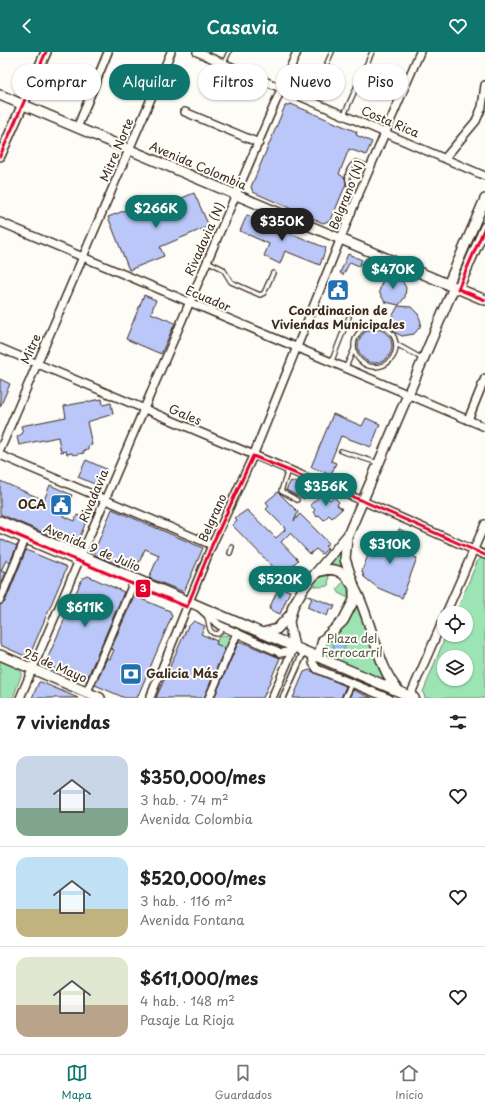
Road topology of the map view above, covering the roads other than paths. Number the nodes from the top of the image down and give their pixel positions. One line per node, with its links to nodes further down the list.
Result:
1 (46, 52): 18 (street)
2 (108, 52): 21 (street)
3 (171, 52): 24 (street, Mitre Norte)
4 (197, 52): 10 (street, Costa Rica)
5 (229, 52): 10 (lane)
6 (297, 52): 12 (street, Rivadavia (N))
7 (332, 52): 11 (lane)
8 (372, 52): 20 (lane)
9 (420, 52): 22 (street, Belgrano (N))
10 (224, 63): 14 (street, Costa Rica)
11 (327, 63)
12 (292, 64)
13 (485, 85): 26 (street)
14 (276, 86)
15 (0, 96): 18 (street, Avenida Colombia)
16 (277, 100): 23 (street, Rivadavia (N))
17 (308, 100): 20 (street, Costa Rica)
18 (22, 105): 21 (street, Avenida Colombia); 25 (street)
19 (185, 112): 23 (street)
20 (344, 115): 22 (street, Costa Rica)
21 (77, 128): 24 (street, Avenida Colombia)
22 (385, 132): 26 (street, Costa Rica); 27 (street, Belgrano (N))
23 (259, 143): 29 (street, Rivadavia (N))
24 (129, 150): 29 (street, Avenida Colombia); 35 (street, Mitre Norte)
25 (0, 156)
26 (445, 158): 28 (street, Costa Rica)
27 (370, 166): 30 (street, Belgrano (N)); 30 (lane)
28 (485, 176)
29 (236, 195): 34 (street, Avenida Colombia); 36 (street, Rivadavia (N))
30 (357, 198): 34 (street, Belgrano (N))
31 (485, 199): 38 (street)
32 (0, 222): 35 (street, Ecuador)
33 (485, 227): 38 (street)
34 (341, 239): 38 (street, Avenida Colombia); 44 (street, Belgrano (N))
35 (84, 258): 40 (street, Ecuador); 48 (street, Mitre)
36 (207, 261): 37 (lane); 40 (street, Rivadavia (N))
37 (273, 273)
38 (453, 287): 39 (street, Avenida Colombia); 46 (street)
39 (485, 300)
40 (189, 302): 44 (street, Ecuador); 52 (street, Rivadavia)
41 (349, 317): 47 (lane)
42 (396, 344): 45 (lane); 45 (lane); 46 (lane)
43 (0, 348): 48 (street, Gales)
44 (297, 348): 47 (street, Ecuador); 58 (street, Belgrano)
45 (354, 348): 49 (lane)
46 (423, 359): 51 (street)
47 (331, 363): 49 (street, Ecuador)
48 (36, 364): 52 (street, Gales); 55 (street, Mitre)
49 (345, 369): 51 (street, Ecuador)
50 (485, 378): 53 (street)
51 (408, 396): 53 (street, Ecuador); 59 (street)
52 (143, 409): 58 (street, Gales); 61 (street, Rivadavia)
53 (468, 420): 54 (street, Ecuador)
54 (485, 427)
55 (0, 450)
56 (340, 451): 59 (lane)
57 (0, 455): 61 (street)
58 (253, 456): 60 (street, Gales); 69 (street, Belgrano)
59 (379, 463): 63 (street)
60 (288, 470): 62 (lane); 63 (street, Gales)
61 (105, 499): 69 (street); 74 (street, Rivadavia)
62 (297, 500)
63 (363, 501): 67 (street); 71 (street, Gales)
64 (0, 521): 74 (street, Avenida 9 de Julio)
65 (485, 524): 71 (street)
66 (0, 528): 68 (street, Avenida 9 de Julio)
67 (348, 535): 75 (street); 77 (street)
68 (25, 539): 74 (street, Avenida 9 de Julio); 78 (street)
69 (212, 545): 79 (street, Belgrano)
70 (232, 547): 72 (lane)
71 (474, 550): 73 (street, Gales); 80 (street)
72 (230, 553)
73 (485, 555)
74 (80, 559): 76 (street, Avenida 9 de Julio); 79 (street, Avenida 9 de Julio); 89 (street, Rivadavia)
75 (317, 572): 77 (street); 81 (street)
76 (133, 584): 79 (street, Avenida 9 de Julio); 93 (street)
77 (354, 586): 88 (street); 92 (street)
78 (0, 600)
79 (191, 605): 82 (street, Avenida 9 de Julio); 83 (street, Avenida 9 de Julio); 97 (street, Belgrano)
80 (449, 606)
81 (290, 616): 82 (street); 85 (street)
82 (258, 632): 83 (street); 85 (street, Avenida 9 de Julio)
83 (239, 634): 85 (street, Avenida 9 de Julio); 98 (street)
84 (437, 635): 94 (street)
85 (294, 647): 86 (street); 99 (street)
86 (308, 652): 88 (street); 91 (street); 100 (street)
87 (0, 655): 89 (street, 25 de Mayo)
88 (323, 659): 90 (street)
89 (32, 669): 93 (street, 25 de Mayo); 95 (street, Rivadavia)
90 (365, 678): 91 (street); 92 (street)
91 (352, 683): 101 (street); 102 (street)
92 (401, 693): 94 (street)
93 (86, 695): 96 (street, 25 de Mayo)
94 (411, 697)
95 (20, 698)
96 (100, 698)
97 (150, 698)
98 (209, 698)
99 (272, 698)
100 (283, 698)
101 (345, 698)
102 (388, 698)

